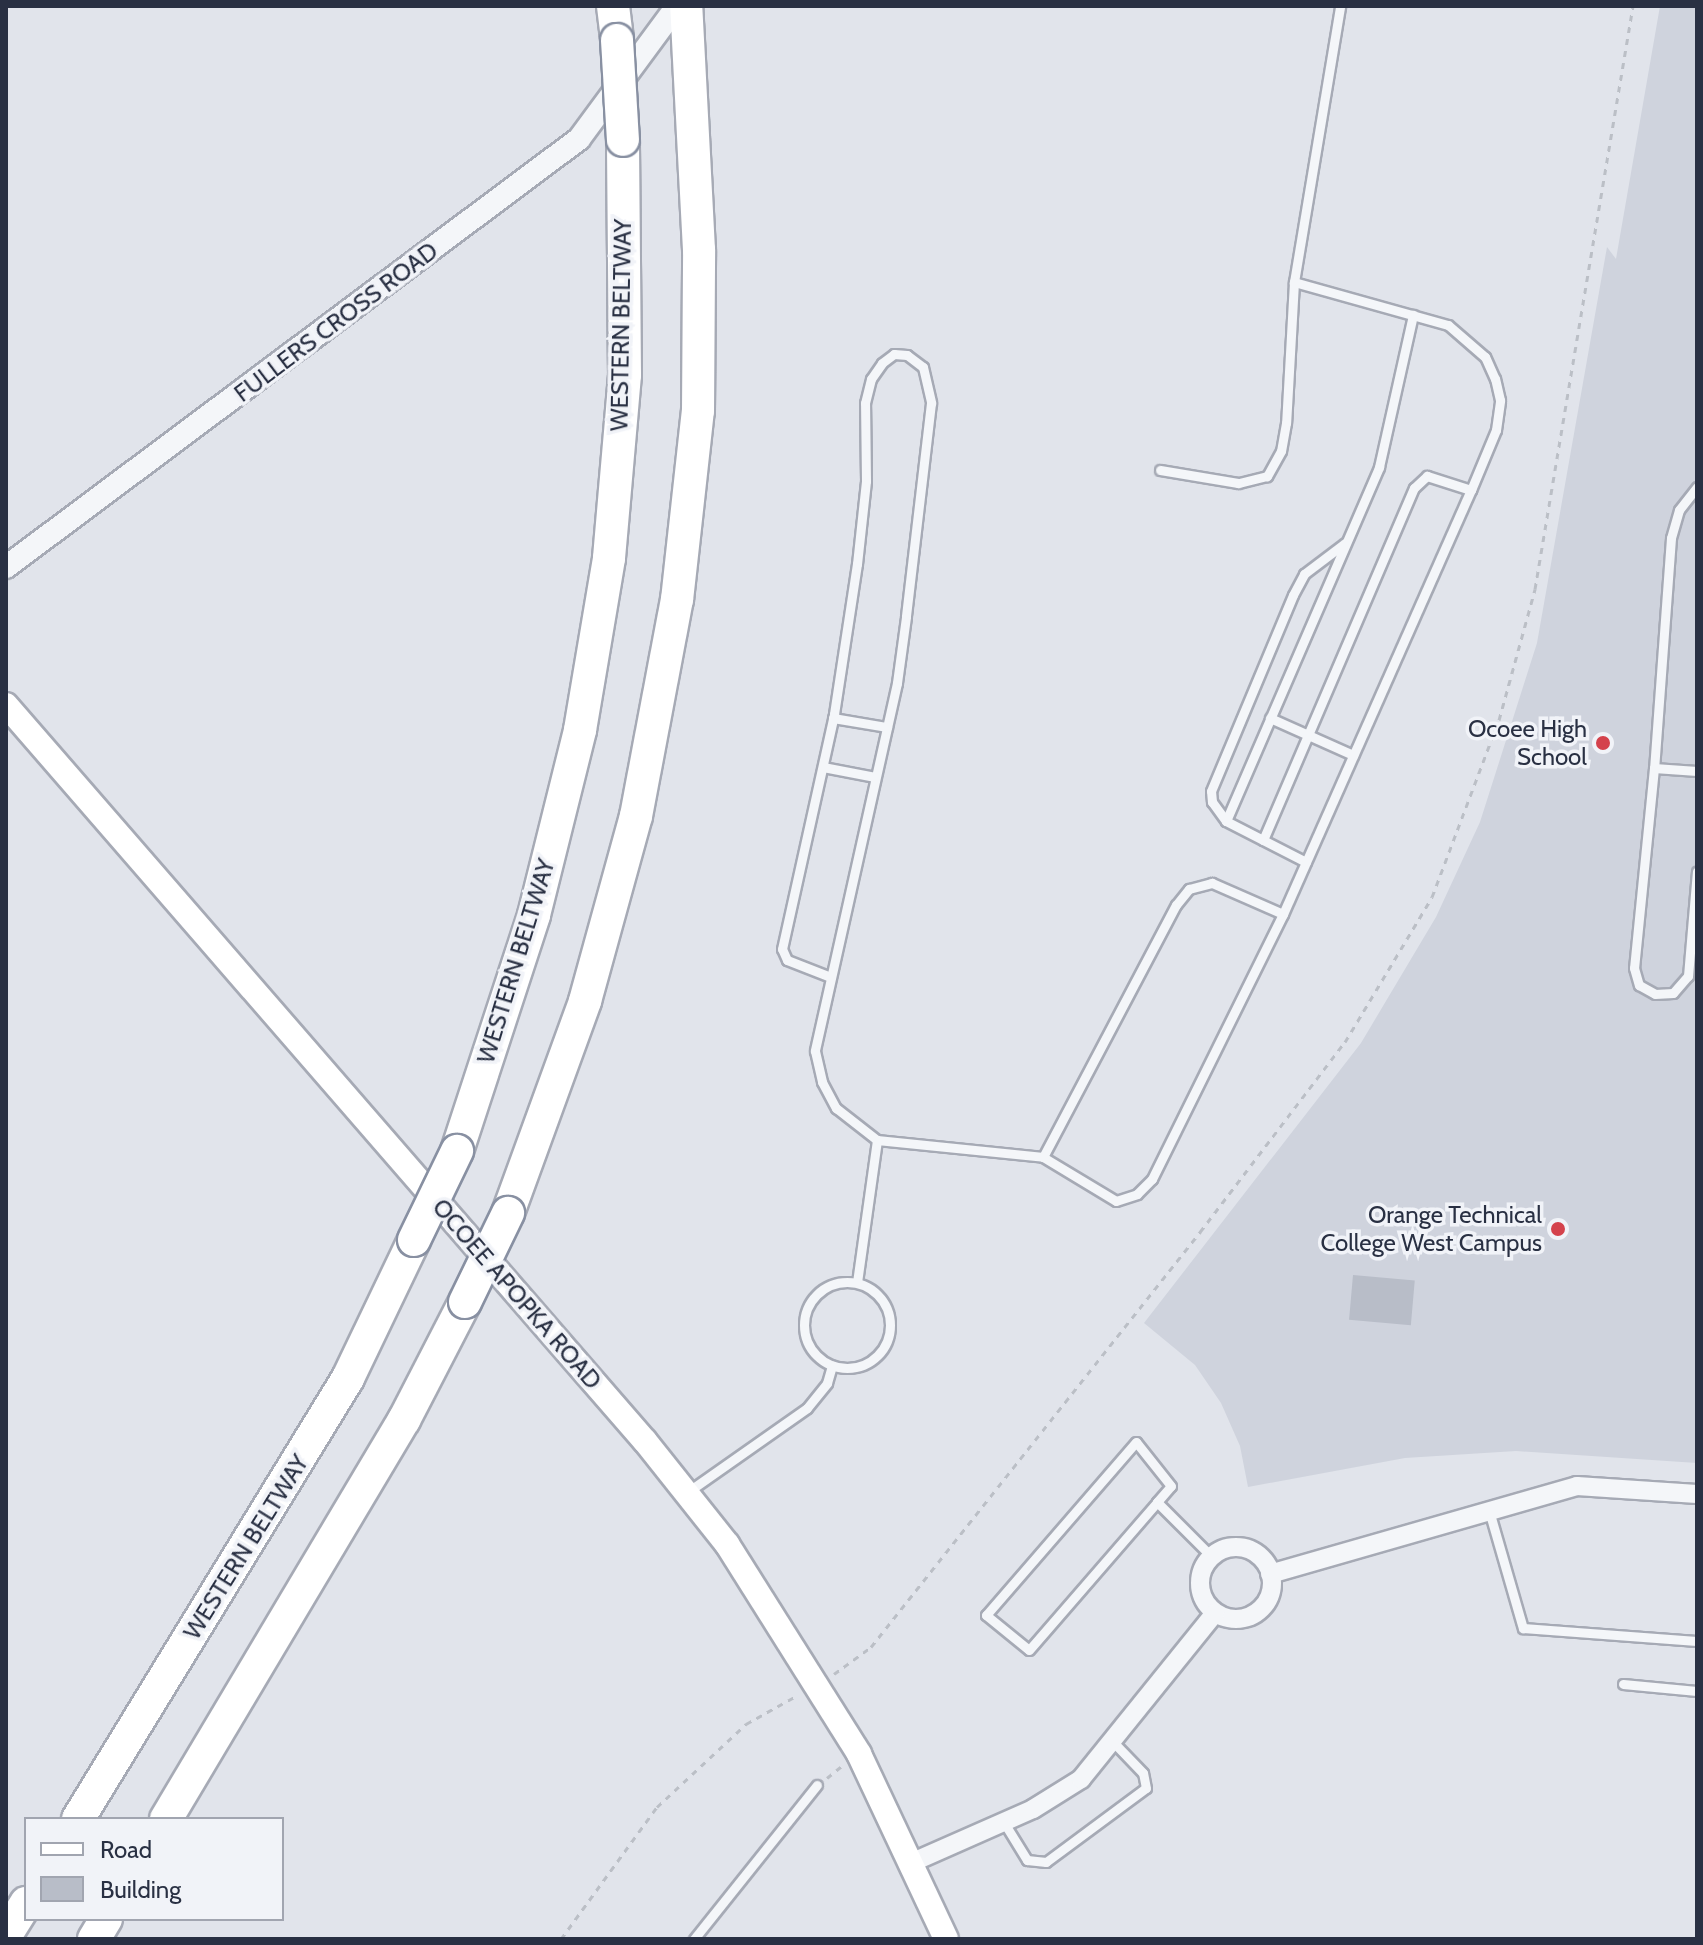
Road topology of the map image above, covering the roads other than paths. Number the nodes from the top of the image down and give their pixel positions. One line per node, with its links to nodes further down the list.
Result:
1 (613, 6): 44 (highway, WESTERN BELTWAY, bridge)
2 (677, 6): 11 (street, FULLERS CROSS ROAD)
3 (686, 6): 45 (highway, bridge)
4 (1340, 6): 5 (lane)
5 (1294, 282): 6 (lane); 7 (lane)
6 (1413, 315): 9 (lane); 10 (lane)
7 (1160, 470)
8 (1697, 487): 19 (lane)
9 (1471, 490): 16 (lane); 17 (lane)
10 (1345, 543): 14 (lane); 22 (lane)
11 (6, 567)
12 (6, 705): 32 (main road, OCOEE APOPKA ROAD)
13 (833, 718): 15 (lane); 15 (lane); 18 (lane)
14 (1270, 718): 16 (lane); 22 (lane)
15 (887, 727): 21 (lane)
16 (1308, 735): 17 (lane); 23 (lane)
17 (1353, 755): 24 (lane)
18 (823, 767): 21 (lane); 27 (lane)
19 (1654, 768): 20 (lane); 25 (lane)
20 (1697, 771)
21 (875, 777): 27 (lane)
22 (1226, 821): 23 (lane)
23 (1263, 840): 24 (lane)
24 (1306, 862): 26 (lane)
25 (1697, 871)
26 (1283, 914): 29 (lane); 29 (lane)
27 (828, 976): 28 (lane)
28 (877, 1140): 29 (lane); 30 (lane)
29 (1043, 1157)
30 (857, 1283): 31 (lane); 31 (lane)
31 (832, 1366): 32 (lane)
32 (686, 1493): 47 (main road, OCOEE APOPKA ROAD)
33 (1697, 1494): 35 (street)
34 (1157, 1502): 34 (lane); 36 (lane)
35 (1490, 1514): 37 (street); 39 (lane)
36 (1212, 1557): 37 (street); 38 (street)
37 (1270, 1574): 38 (street)
38 (1215, 1613): 42 (street)
39 (1697, 1641)
40 (1623, 1684): 41 (lane)
41 (1697, 1691)
42 (1115, 1744): 46 (street); 46 (lane)
43 (817, 1785): 52 (lane)
44 (79, 1817)
45 (167, 1817)
46 (1003, 1821): 47 (street)
47 (913, 1862): 53 (main road, OCOEE APOPKA ROAD)
48 (24, 1906): 50 (highway)
49 (105, 1921): 51 (highway)
50 (6, 1935)
51 (94, 1939)
52 (694, 1939)
53 (946, 1939)

